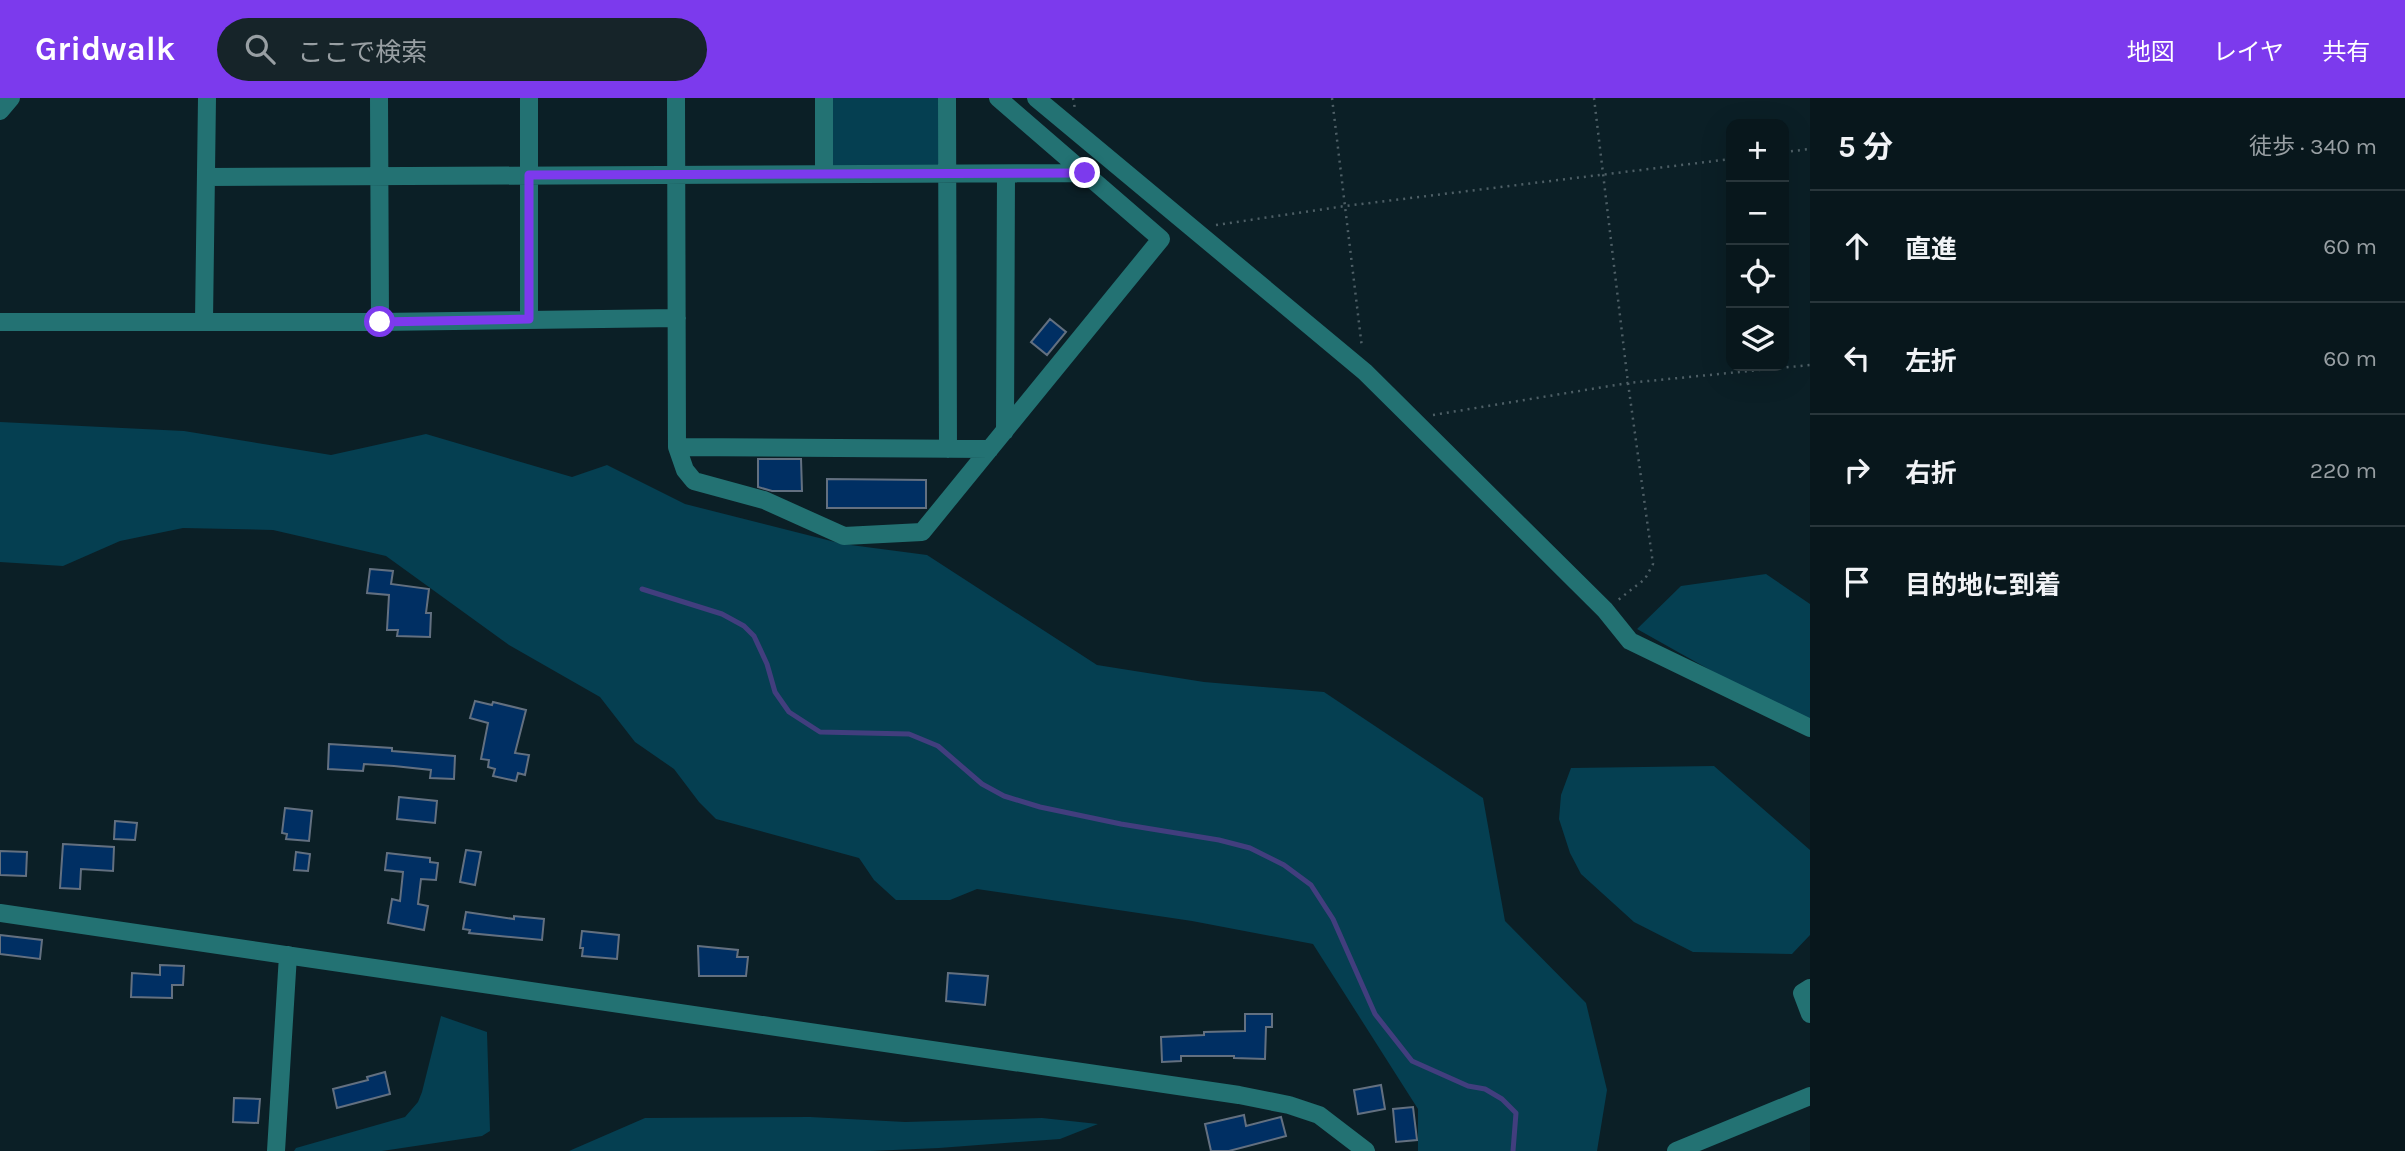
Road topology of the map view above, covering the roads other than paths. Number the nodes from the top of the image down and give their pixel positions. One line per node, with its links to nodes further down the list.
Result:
1 (11, 98): 10 (street)
2 (207, 98): 18 (street)
3 (379, 98): 17 (street)
4 (528, 98): 15 (street)
5 (676, 98): 16 (street)
6 (824, 98): 12 (street)
7 (947, 98): 13 (street)
8 (998, 98): 11 (street)
9 (1036, 98): 28 (street)
10 (0, 111)
11 (1085, 173): 14 (street); 24 (street)
12 (824, 174): 13 (street); 16 (street)
13 (948, 174): 14 (street); 26 (street)
14 (1006, 174): 24 (street)
15 (529, 175): 16 (street); 17 (street); 20 (street)
16 (676, 175): 19 (street)
17 (380, 176): 18 (street); 23 (street)
18 (206, 177): 21 (street)
19 (677, 318): 20 (street); 25 (street)
20 (529, 319): 23 (street)
21 (204, 321): 22 (street); 23 (street)
22 (0, 322)
23 (380, 322)
24 (1005, 431): 27 (street)
25 (677, 447): 26 (street); 27 (street)
26 (948, 449): 27 (street)
27 (990, 450)
28 (1810, 728)
29 (0, 913): 30 (street)
30 (288, 955): 34 (street); 35 (street)
31 (1810, 988): 32 (street)
32 (1810, 1014)
33 (1810, 1096): 38 (street)
34 (1343, 1132): 36 (street); 37 (street)
35 (276, 1151)
36 (1342, 1151)
37 (1366, 1151)
38 (1676, 1151)

